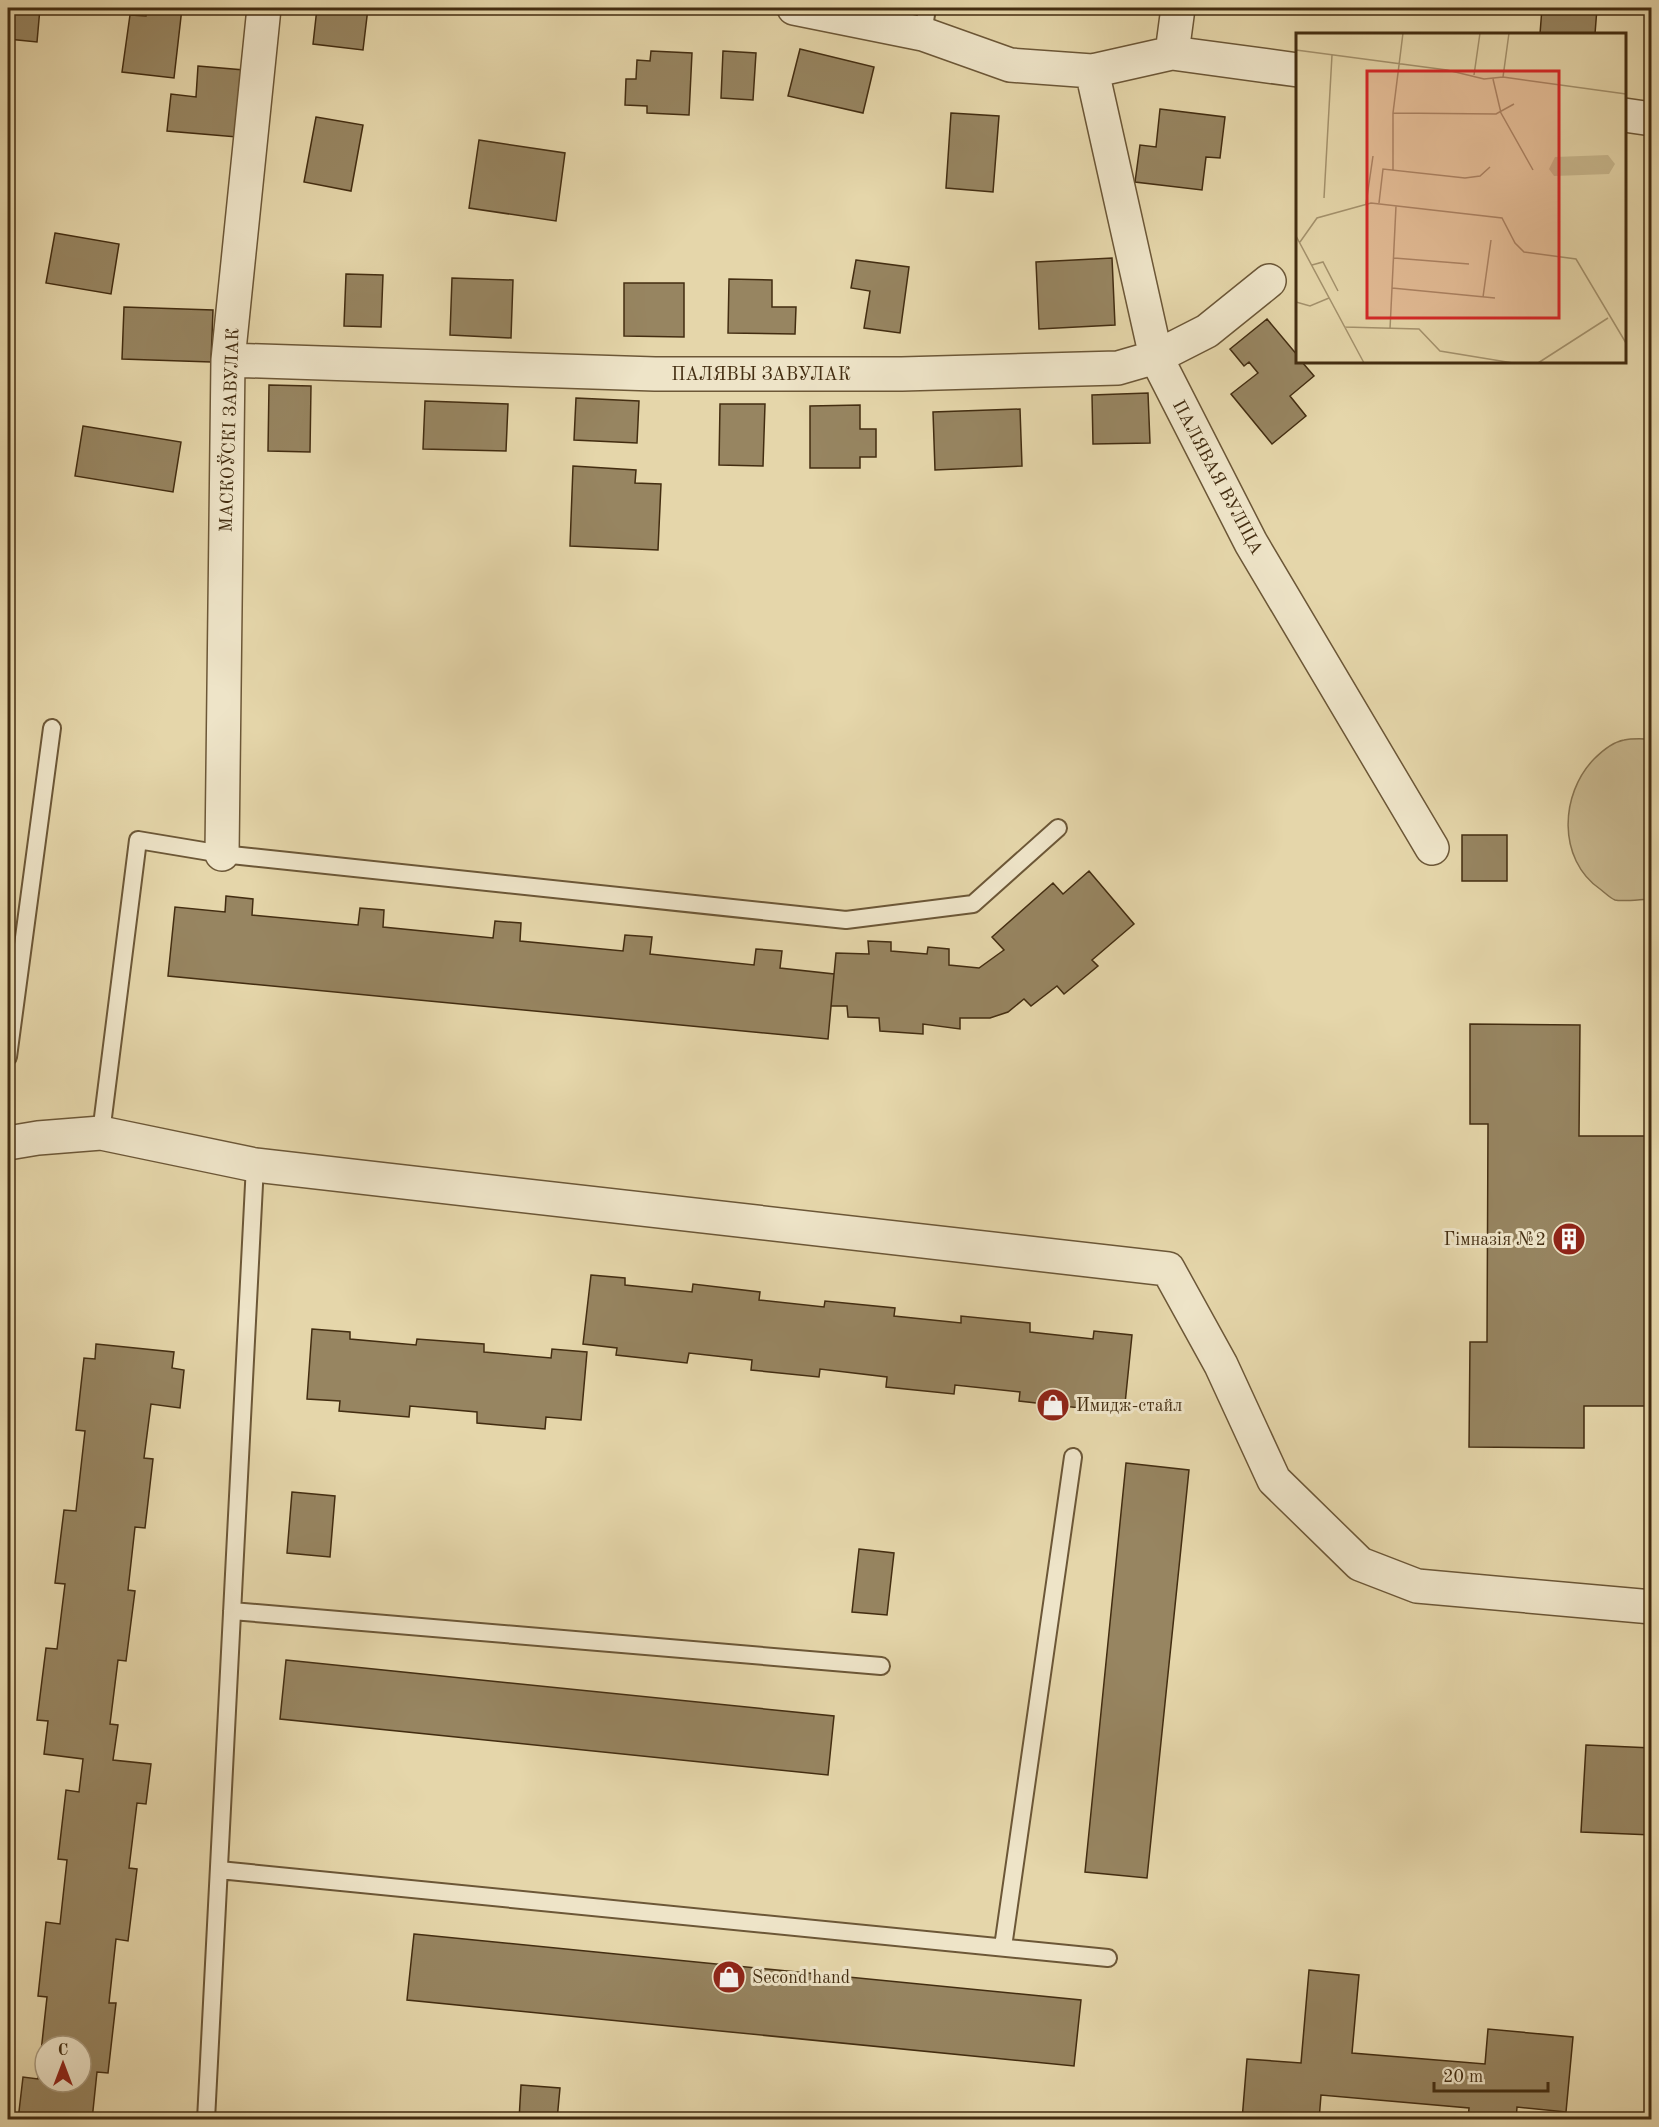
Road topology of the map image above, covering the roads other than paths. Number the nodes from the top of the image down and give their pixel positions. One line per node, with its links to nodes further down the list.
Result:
1 (264, 8): 12 (street, МАСКОЎСКІ ЗАВУЛАК)
2 (794, 8): 4 (street)
3 (1178, 8): 5 (street)
4 (925, 21): 7 (street)
5 (1172, 52): 6 (street); 7 (street)
6 (1296, 70)
7 (1092, 71): 11 (street, ПАЛЯВАЯ ВУЛІЦА)
8 (1626, 116): 9 (street)
9 (1652, 119)
10 (1269, 281): 11 (street, ПАЛЯВЫ ЗАВУЛАК)
11 (1156, 357): 12 (street, ПАЛЯВЫ ЗАВУЛАК); 15 (street, ПАЛЯВАЯ ВУЛІЦА)
12 (228, 360): 16 (street, МАСКОЎСКІ ЗАВУЛАК)
13 (52, 728): 17 (lane)
14 (1058, 828): 16 (lane)
15 (1432, 848)
16 (222, 854): 18 (lane)
17 (8, 1056)
18 (101, 1133): 19 (street); 20 (street)
19 (8, 1143)
20 (255, 1165): 22 (street); 23 (lane)
21 (1073, 1457): 26 (lane)
22 (1652, 1607)
23 (232, 1611): 24 (lane); 25 (lane)
24 (881, 1666)
25 (219, 1870): 26 (lane); 28 (lane)
26 (1003, 1947): 27 (lane)
27 (1108, 1958)
28 (206, 2120)

